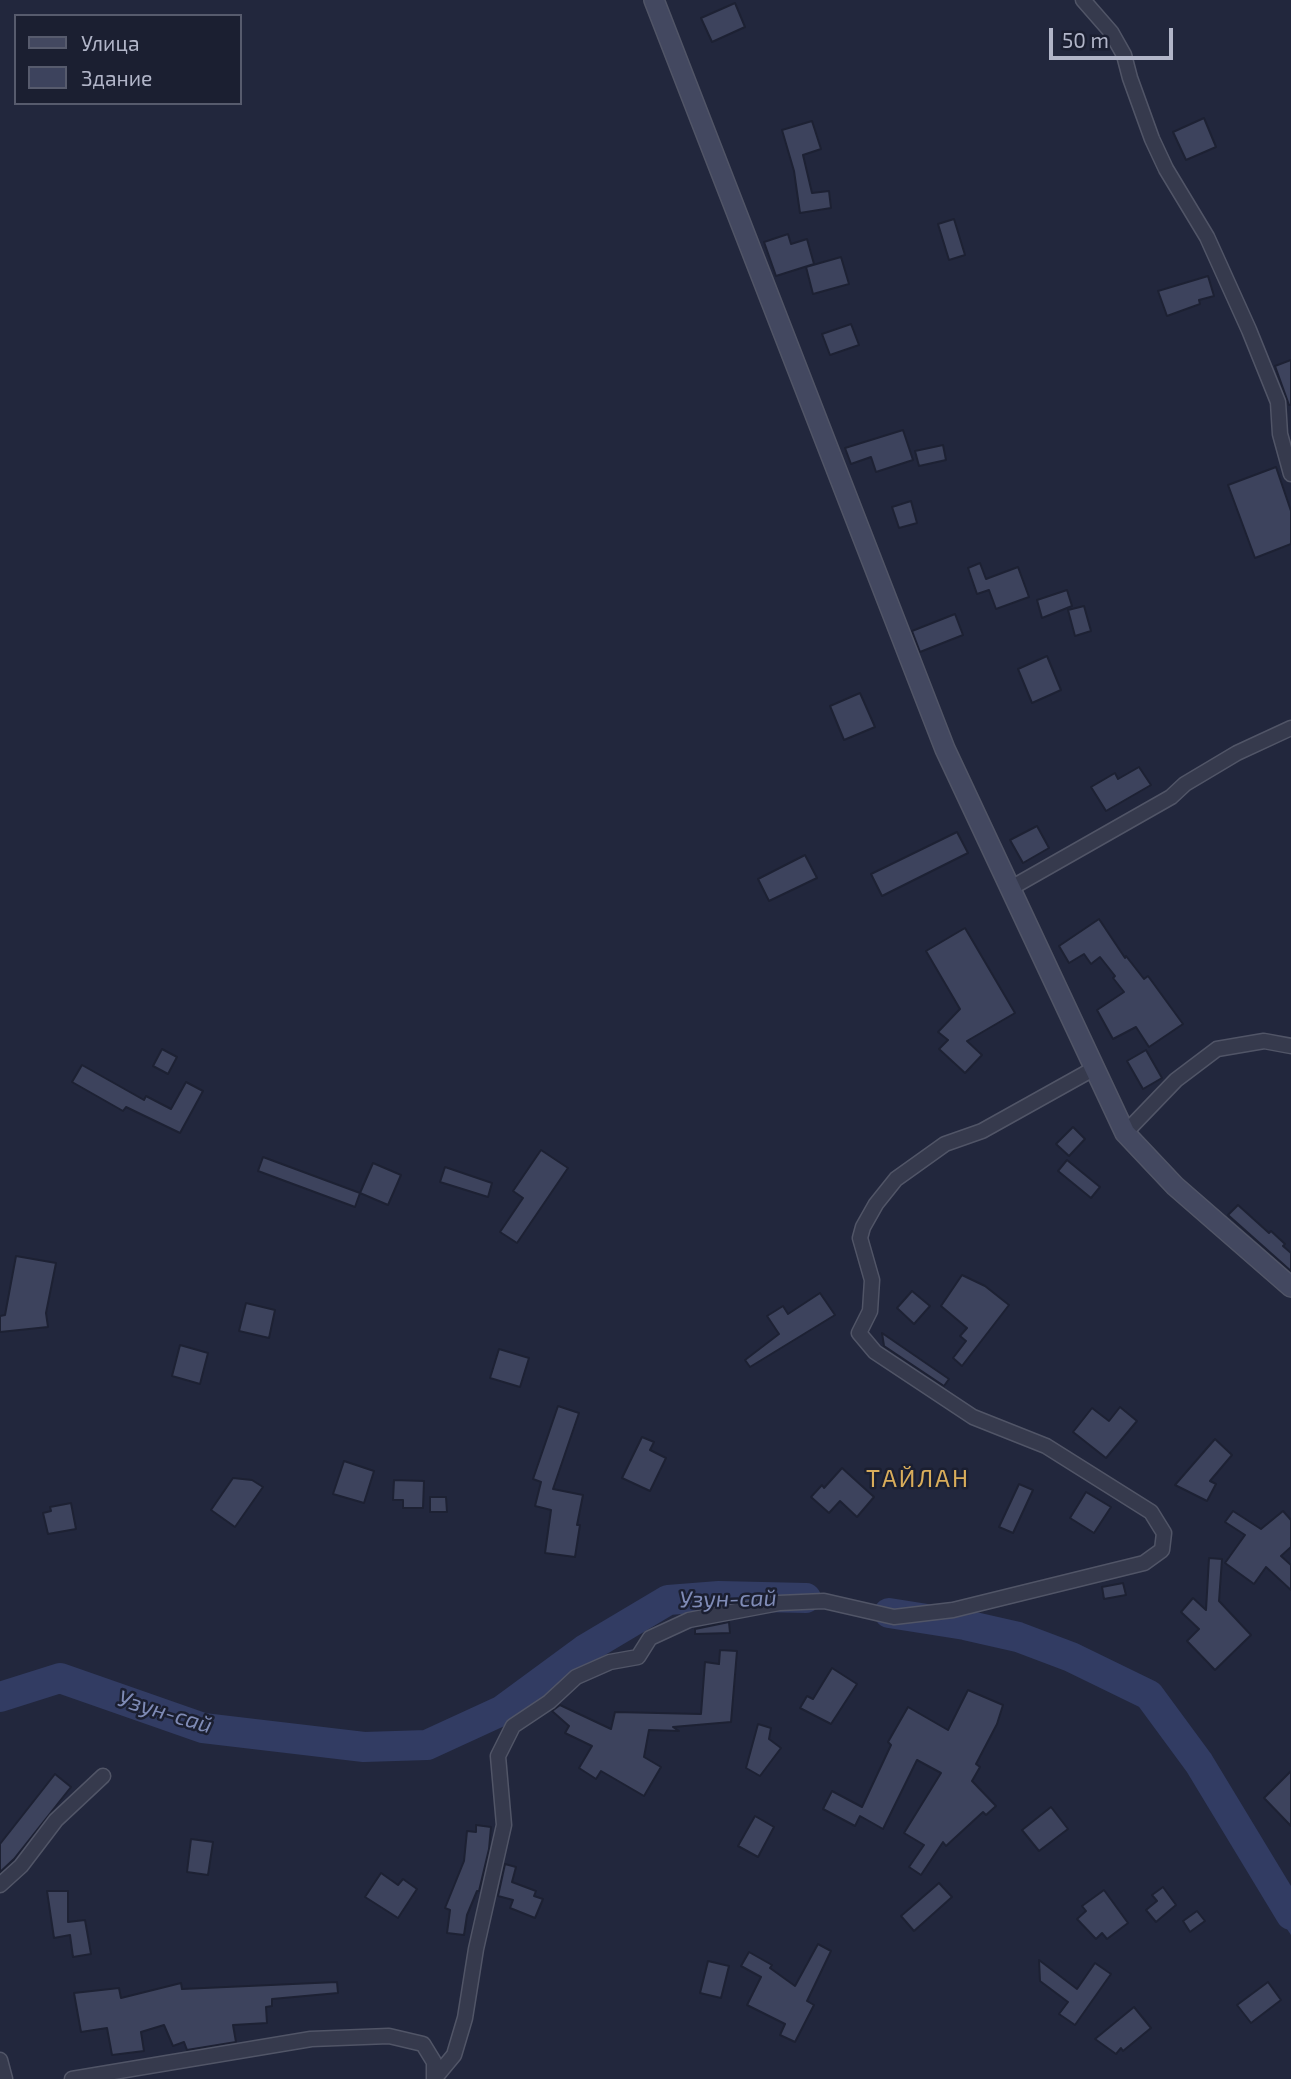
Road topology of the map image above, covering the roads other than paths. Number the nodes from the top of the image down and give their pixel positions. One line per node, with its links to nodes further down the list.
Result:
1 (654, 0): 6 (street)
2 (1083, 0): 3 (street)
3 (1284, 400): 4 (street)
4 (1291, 474)
5 (1291, 728): 6 (street)
6 (1011, 888): 8 (street)
7 (1291, 1046): 9 (street)
8 (1095, 1068): 9 (street); 14 (street)
9 (1125, 1133): 10 (street)
10 (1291, 1287)
11 (103, 1776): 12 (street)
12 (0, 1885)
13 (0, 2060): 15 (street)
14 (435, 2078): 16 (street)
15 (5, 2079)
16 (72, 2079)

